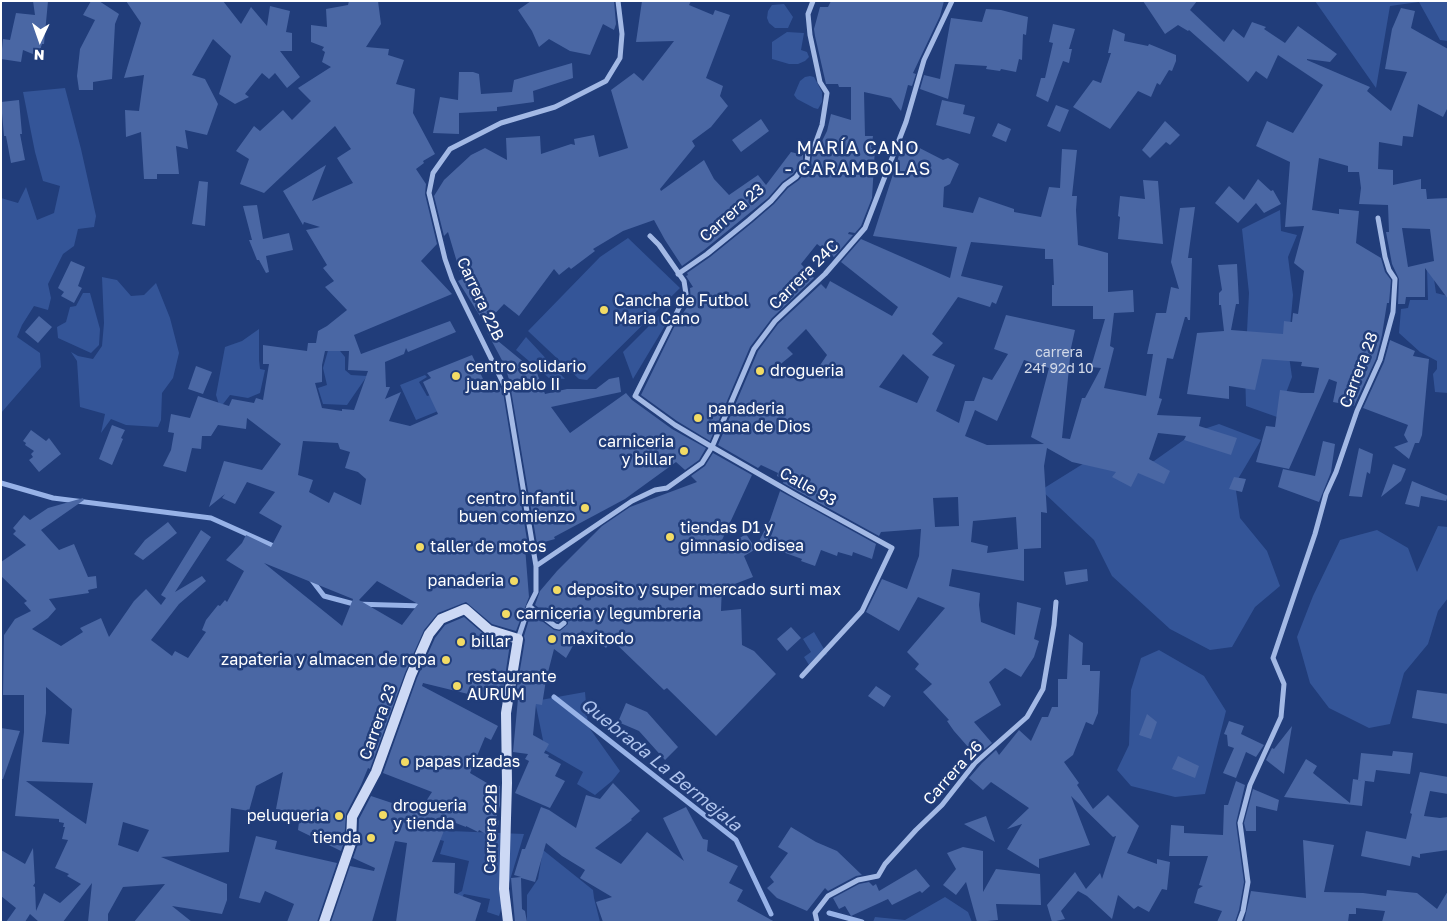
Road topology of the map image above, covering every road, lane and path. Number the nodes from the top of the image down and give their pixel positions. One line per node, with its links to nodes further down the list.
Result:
1 (618, 1): 8 (street, Carrera 22B)
2 (813, 1): 6 (street, Carrera 23)
3 (952, 1): 7 (street, Carrera 24C)
4 (1378, 218): 17 (street, Carrera 28)
5 (650, 236): 6 (street)
6 (678, 274): 7 (street)
7 (712, 447): 8 (street, Carrera 24C); 13 (street, Calle 93)
8 (536, 566): 10 (street, Carrera 22B)
9 (1056, 602): 16 (street, Carrera 26)
10 (529, 606): 11 (street); 12 (street, Carrera 22B)
11 (564, 623)
12 (518, 639): 14 (street, Carrera 23); 15 (street, Carrera 22B)
13 (802, 676)
14 (324, 922)
15 (508, 922)
16 (817, 922)
17 (1239, 922)

